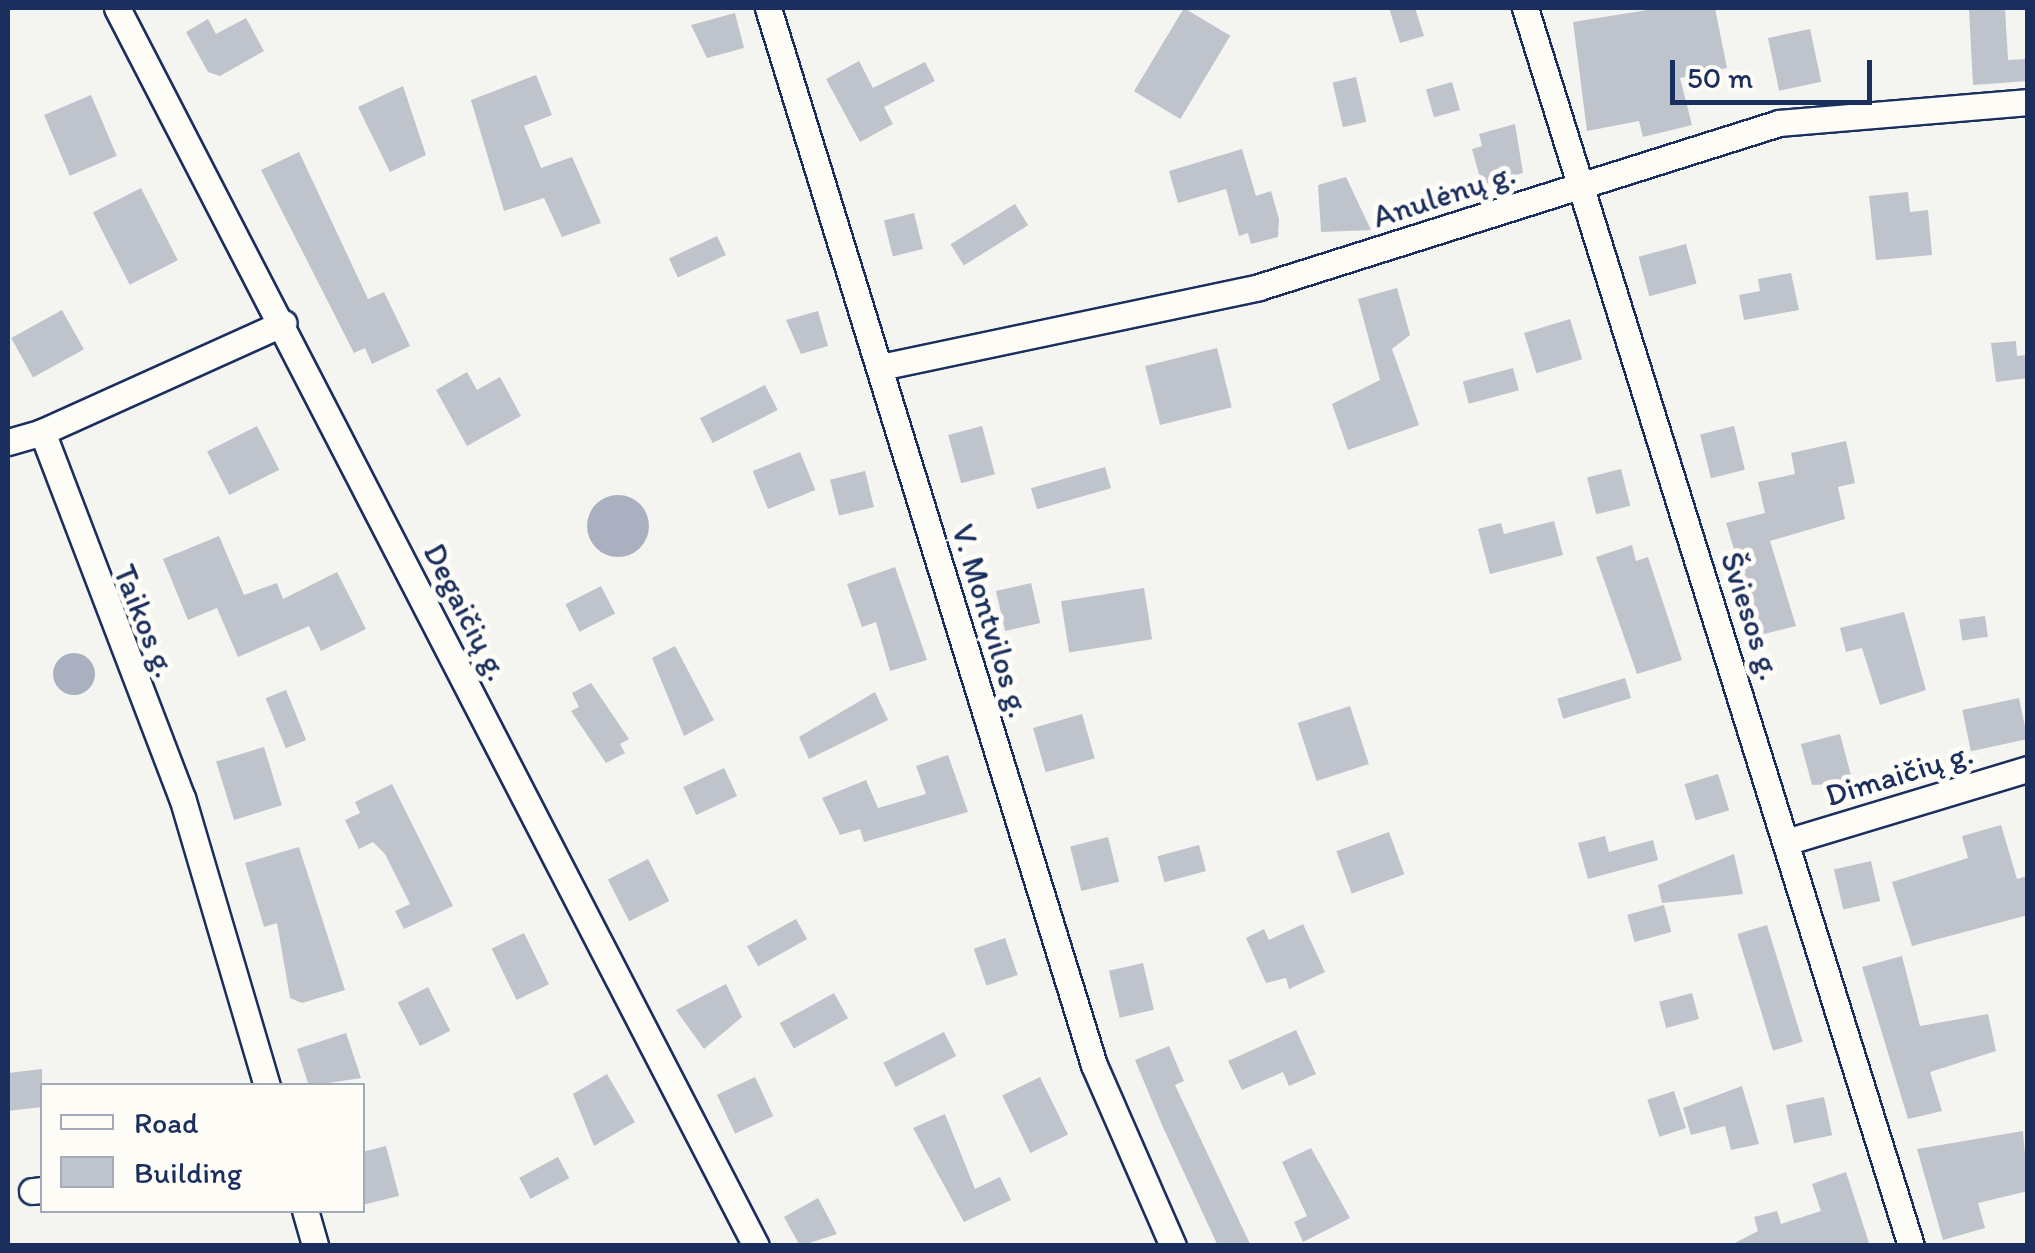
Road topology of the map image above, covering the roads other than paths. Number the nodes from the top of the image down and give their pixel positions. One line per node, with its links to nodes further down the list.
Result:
1 (117, 8): 6 (street, Degaičių g.)
2 (768, 8): 7 (street, V. Montvilos g.)
3 (1525, 8): 5 (street, Šviesos g.)
4 (2028, 102): 5 (street, Anulėnų g.)
5 (1578, 186): 7 (street, Anulėnų g.); 11 (street, Šviesos g.)
6 (283, 323): 8 (street); 15 (street, Degaičių g.)
7 (882, 367): 16 (street, V. Montvilos g.)
8 (42, 432): 9 (street); 12 (street, Taikos g.)
9 (8, 442)
10 (2028, 769): 11 (street, Dimaičių g.)
11 (1790, 841): 17 (street, Šviesos g.)
12 (267, 1083)
13 (306, 1213): 14 (street)
14 (316, 1246)
15 (756, 1246)
16 (1174, 1246)
17 (1911, 1246)

